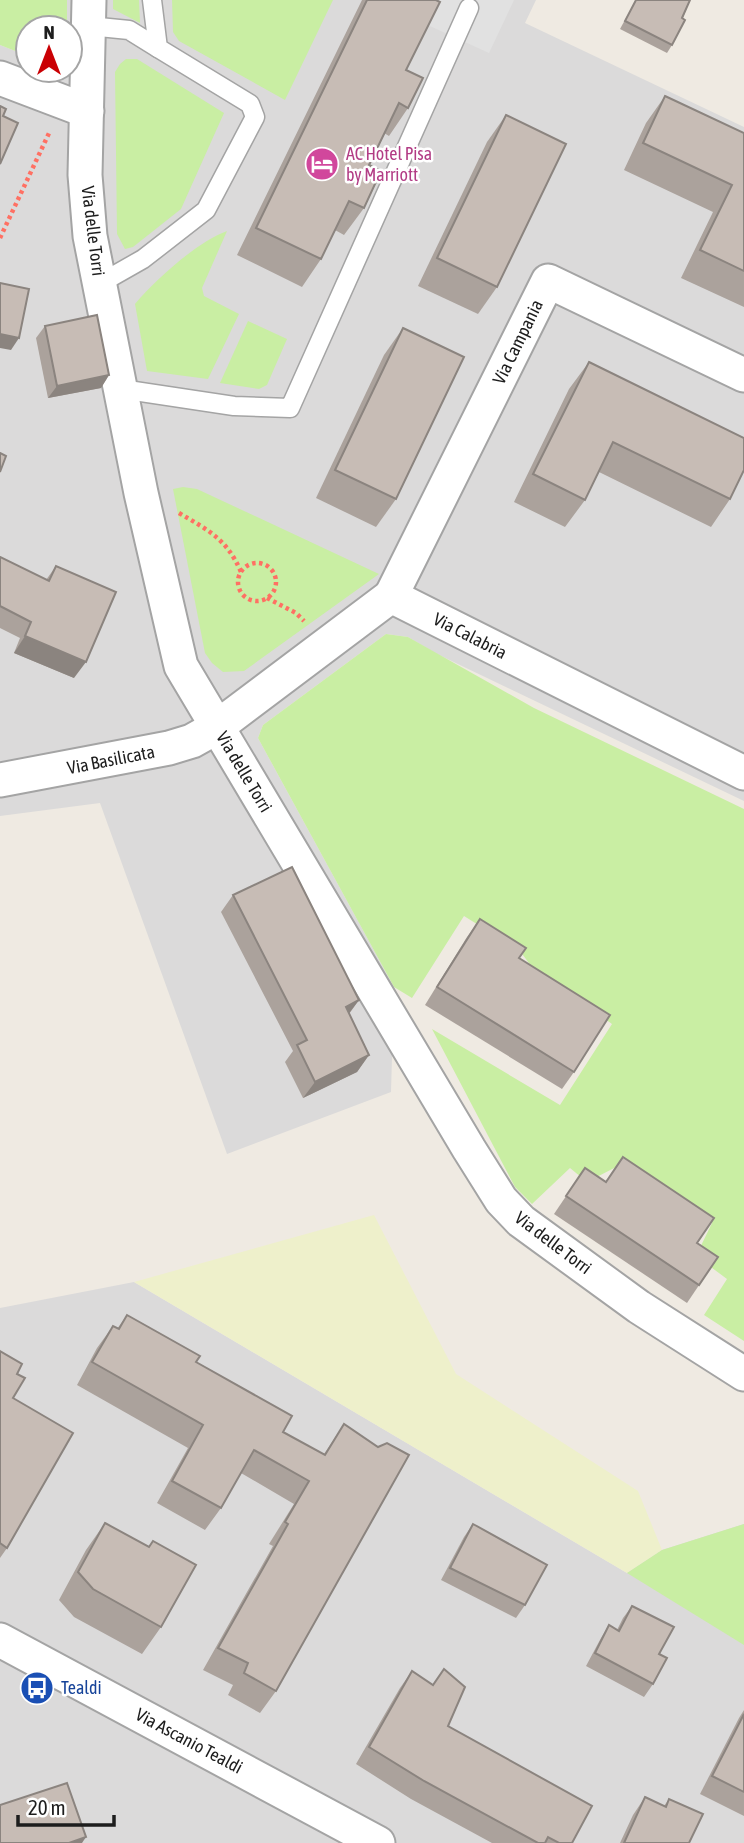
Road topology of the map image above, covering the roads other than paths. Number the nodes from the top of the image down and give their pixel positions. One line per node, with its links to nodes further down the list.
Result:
1 (152, 0): 4 (lane)
2 (469, 8): 9 (lane)
3 (89, 13): 4 (lane); 6 (street, Via delle Torri)
4 (158, 48): 7 (lane)
5 (0, 78): 6 (street)
6 (74, 107): 7 (street, Via delle Torri)
7 (99, 284): 9 (street, Via delle Torri)
8 (744, 375): 10 (street, Via Campania)
9 (121, 389): 11 (street, Via delle Torri)
10 (391, 596): 11 (street); 12 (street, Via Calabria)
11 (217, 727): 13 (street, Via Basilicata); 14 (street, Via delle Torri)
12 (744, 773)
13 (0, 780)
14 (744, 1374)
15 (0, 1640): 16 (street, Via Ascanio Tealdi)
16 (378, 1843)

